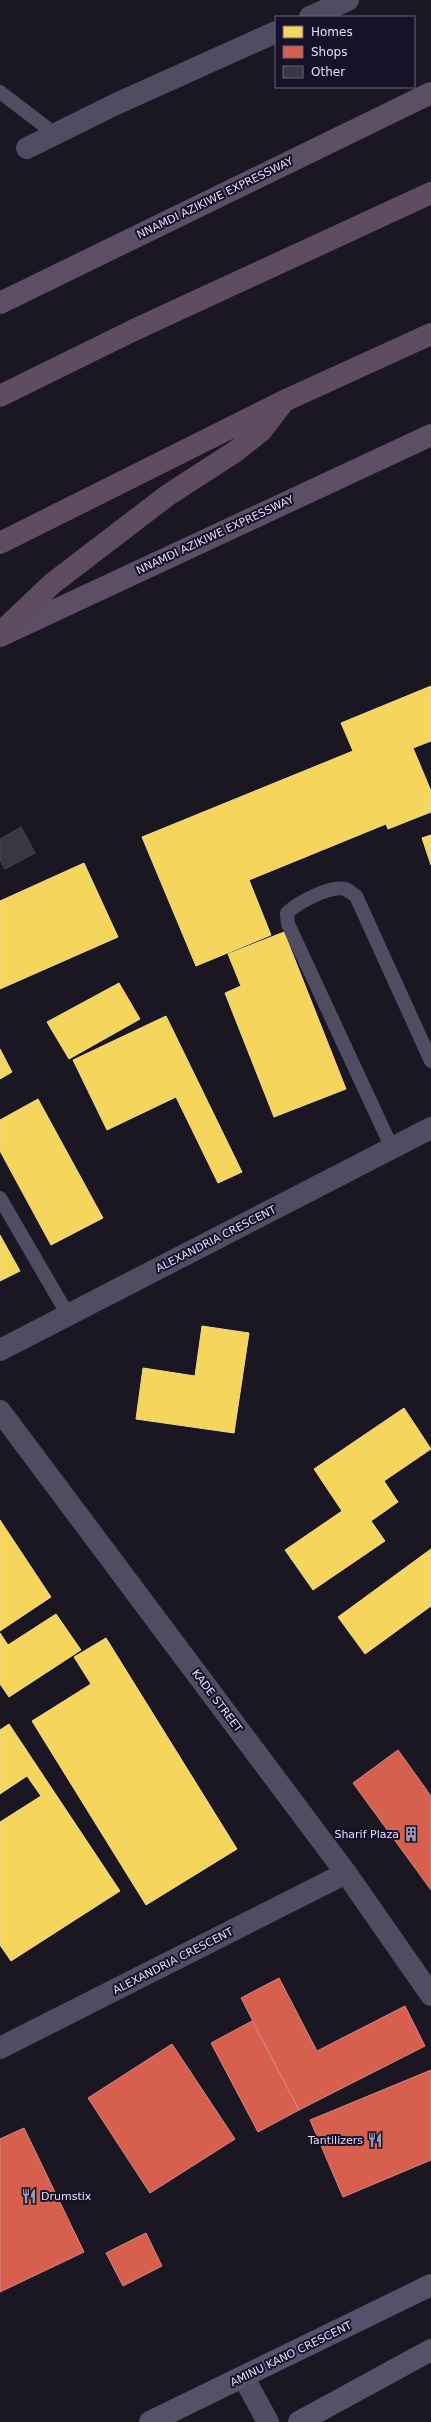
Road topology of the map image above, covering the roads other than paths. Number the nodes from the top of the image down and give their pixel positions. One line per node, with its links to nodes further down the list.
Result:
1 (348, 0): 2 (street)
2 (312, 16)
3 (275, 32): 6 (street)
4 (0, 92): 6 (lane)
5 (431, 92): 9 (highway, NNAMDI AZIKIWE EXPRESSWAY)
6 (55, 134): 7 (street)
7 (27, 148)
8 (431, 192): 11 (highway)
9 (0, 303)
10 (431, 334): 12 (highway)
11 (0, 396)
12 (284, 401): 14 (highway); 15 (highway)
13 (431, 435): 16 (highway, NNAMDI AZIKIWE EXPRESSWAY)
14 (0, 542)
15 (0, 633)
16 (0, 636)
17 (431, 1061): 19 (lane)
18 (430, 1132): 19 (street, ALEXANDRIA CRESCENT)
19 (392, 1148): 21 (street, ALEXANDRIA CRESCENT)
20 (0, 1198): 21 (lane)
21 (68, 1315): 22 (street, ALEXANDRIA CRESCENT)
22 (0, 1350)
23 (0, 1411): 24 (street, KADE STREET)
24 (346, 1873): 25 (street, KADE STREET); 26 (street, ALEXANDRIA CRESCENT)
25 (431, 1994)
26 (0, 2048)
27 (431, 2285): 29 (main road, AMINU KANO CRESCENT)
28 (431, 2350): 32 (main road)
29 (244, 2378): 30 (main road, AMINU KANO CRESCENT); 31 (street)
30 (150, 2422)
31 (268, 2422)
32 (299, 2422)

